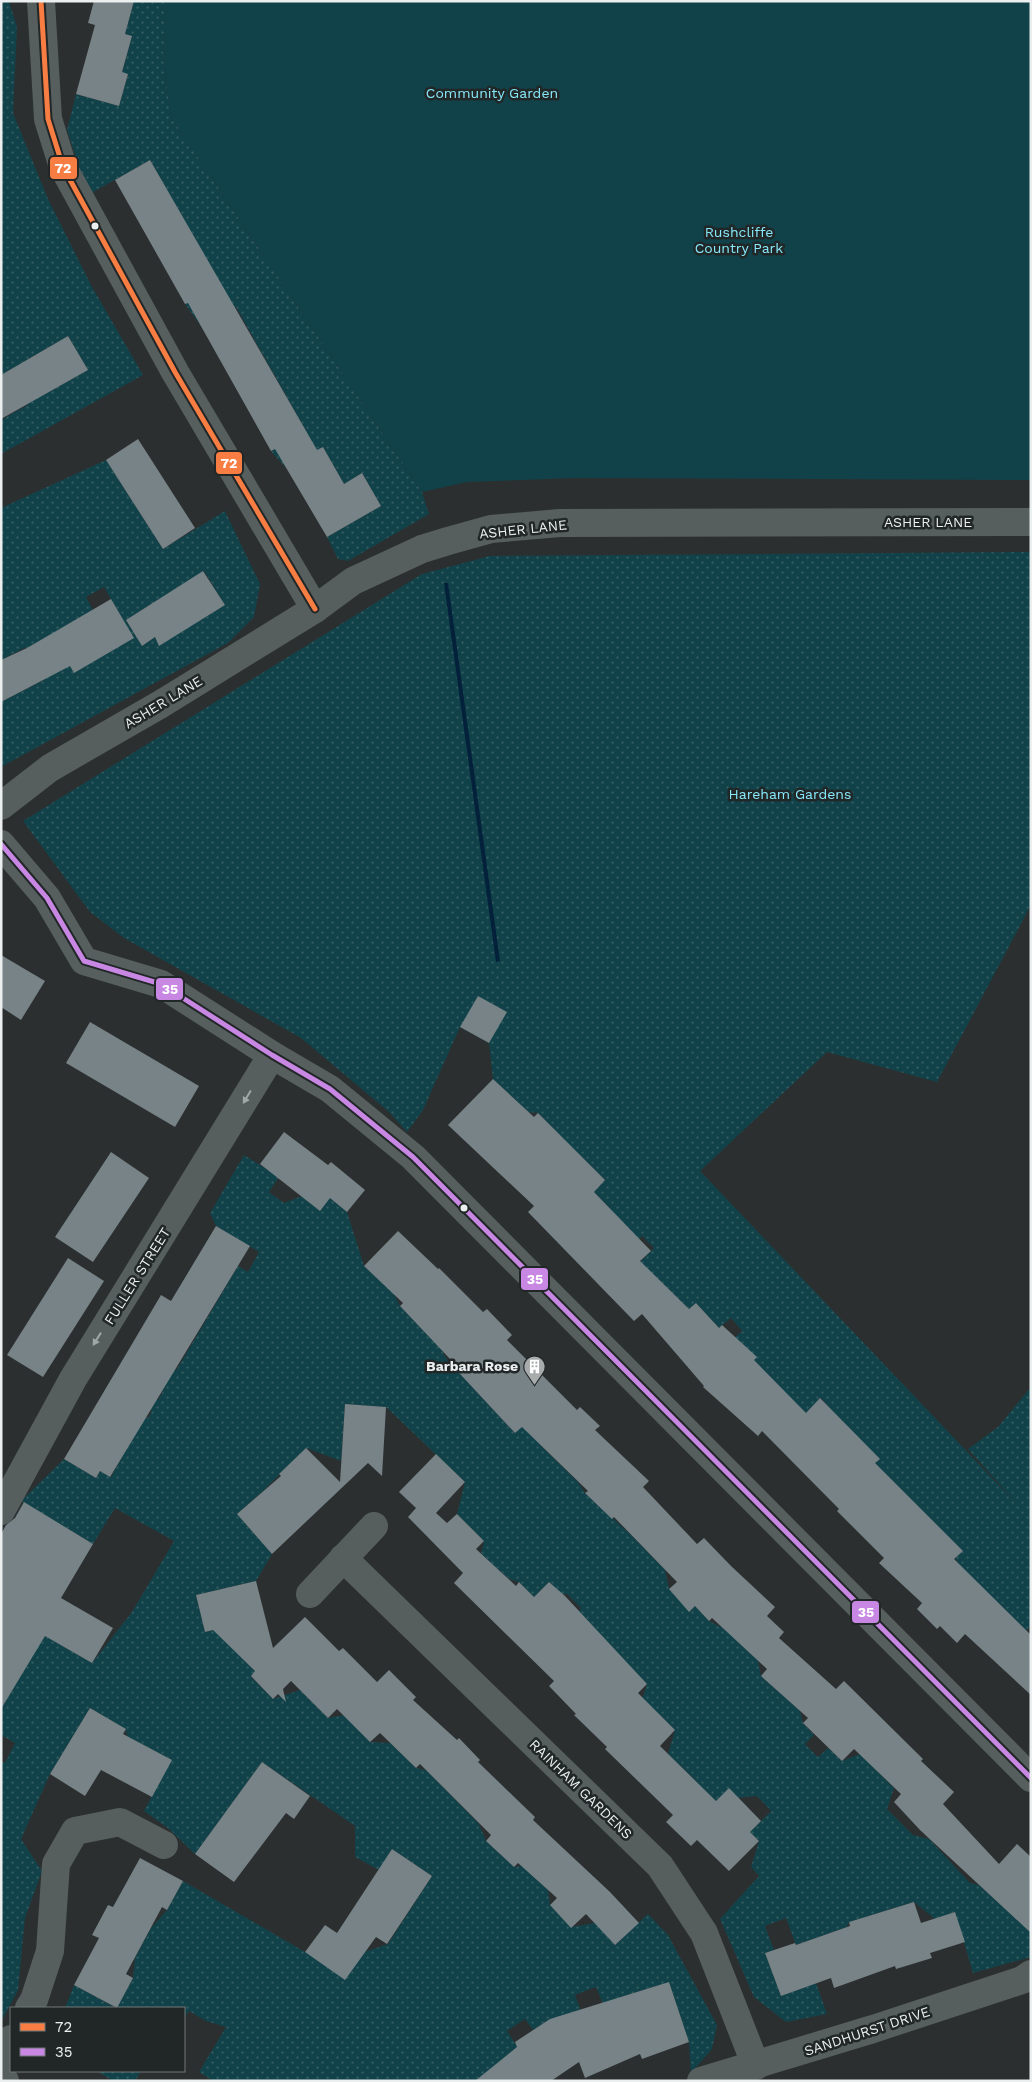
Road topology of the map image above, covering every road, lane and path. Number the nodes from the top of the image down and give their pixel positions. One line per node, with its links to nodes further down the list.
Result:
1 (41, 1): 3 (street)
2 (1031, 522): 3 (street, ASHER LANE)
3 (315, 609): 4 (street, ASHER LANE)
4 (1, 806)
5 (1, 844): 6 (street)
6 (272, 1055): 7 (street, FULLER STREET, one-way to 7); 11 (street)
7 (3, 1502)
8 (374, 1526): 9 (street)
9 (343, 1558): 10 (street); 17 (street, RAINHAM GARDENS)
10 (310, 1594)
11 (1031, 1778)
12 (164, 1845): 14 (street)
13 (1031, 1974): 17 (street, SANDHURST DRIVE)
14 (30, 2007)
15 (10, 2041): 16 (street)
16 (1, 2056)
17 (756, 2066): 20 (street, SANDHURST DRIVE)
18 (1, 2078): 19 (street)
19 (5, 2081)
20 (701, 2081)

